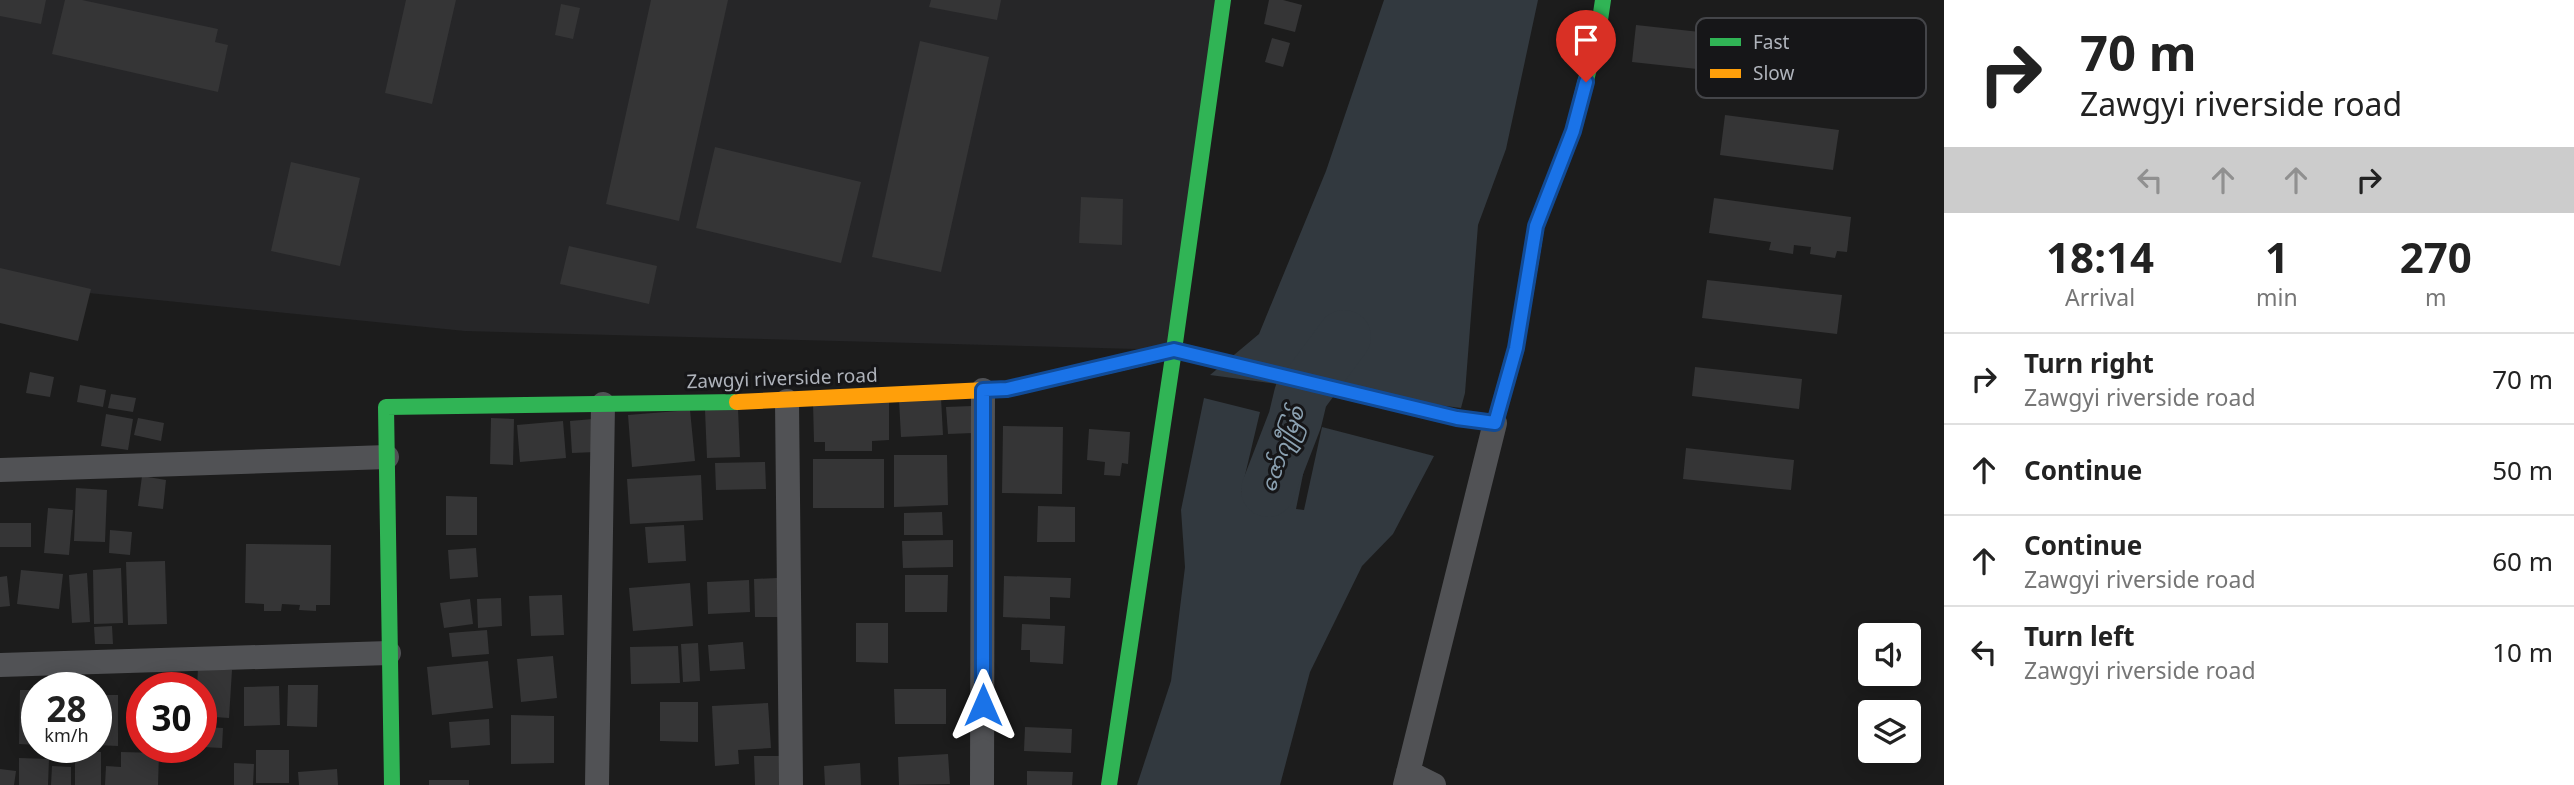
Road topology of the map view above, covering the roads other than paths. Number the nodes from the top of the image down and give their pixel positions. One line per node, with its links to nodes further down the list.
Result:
1 (1223, 0): 3 (street)
2 (1603, 0): 7 (street)
3 (1174, 350): 4 (street, Zawgyi riverside road); 7 (street, Zawgyi riverside road); 17 (street)
4 (983, 390): 5 (street, Zawgyi riverside road); 16 (street)
5 (787, 401): 6 (street, Zawgyi riverside road); 15 (street)
6 (603, 404): 8 (street, Zawgyi riverside road); 14 (street)
7 (1495, 423): 12 (street)
8 (387, 457): 9 (street); 10 (street)
9 (0, 470)
10 (389, 653): 11 (street); 13 (street)
11 (0, 665)
12 (1407, 778): 18 (street)
13 (392, 785)
14 (597, 785)
15 (791, 785)
16 (982, 785)
17 (1109, 785)
18 (1434, 785)

